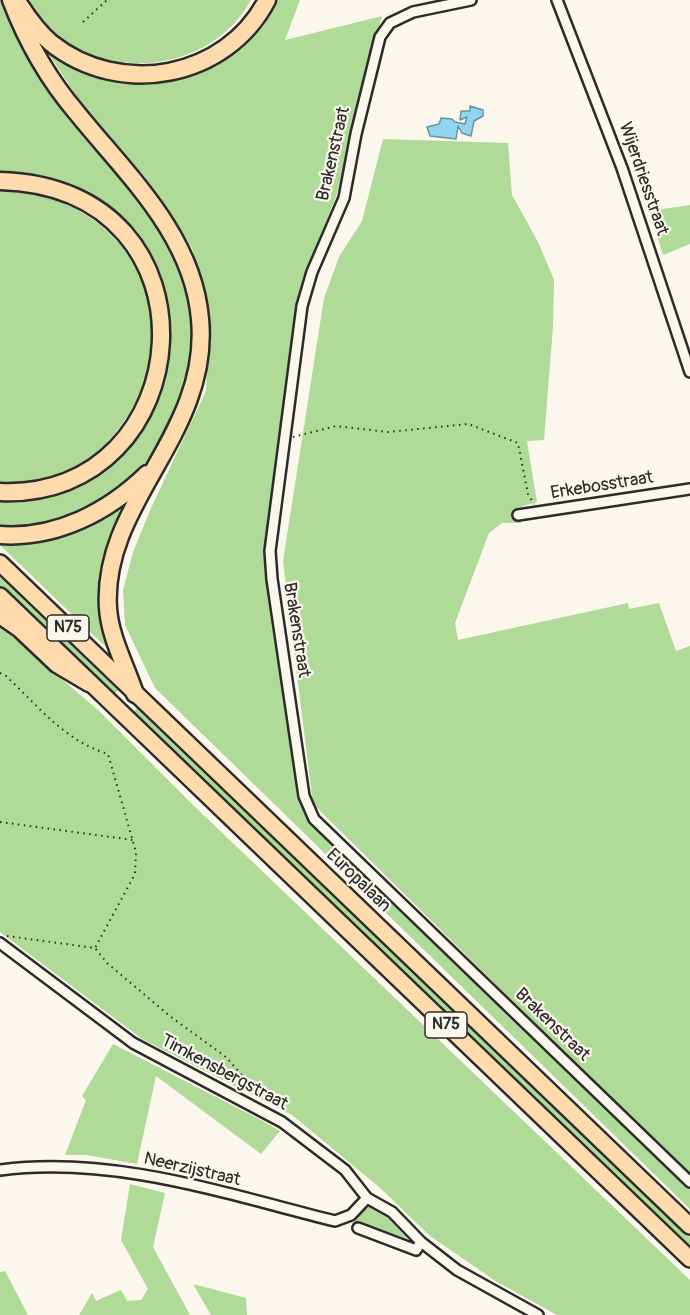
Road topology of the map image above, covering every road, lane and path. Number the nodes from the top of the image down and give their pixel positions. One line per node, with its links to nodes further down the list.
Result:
1 (11, 0): 11 (highway)
2 (17, 0): 4 (highway)
3 (107, 0): 7 (path)
4 (267, 0)
5 (471, 0): 10 (street, Brakenstraat)
6 (557, 0): 9 (street, Wijerdriesstraat)
7 (83, 22)
8 (0, 181): 13 (highway)
9 (690, 372)
10 (284, 437): 14 (path); 30 (street, Brakenstraat)
11 (157, 465): 16 (highway); 22 (highway)
12 (690, 489): 15 (street, Erkebosstraat)
13 (0, 492)
14 (537, 509)
15 (518, 515)
16 (0, 535)
17 (0, 563): 22 (highway, Europalaan / N75)
18 (0, 596): 21 (highway, N75)
19 (0, 615): 21 (highway)
20 (0, 673): 24 (path)
21 (89, 683): 35 (highway, N75)
22 (135, 694): 32 (highway, Europalaan / N75)
23 (0, 822): 24 (path)
24 (133, 840): 27 (path)
25 (0, 934): 27 (path)
26 (0, 943): 31 (street, Timkensbergstraat)
27 (95, 948): 28 (path)
28 (268, 1106)
29 (0, 1170): 31 (street, Neerzijstraat)
30 (690, 1182)
31 (367, 1198): 34 (street, Timkensbergstraat)
32 (690, 1226)
33 (358, 1228): 34 (street)
34 (421, 1242): 36 (street)
35 (690, 1259)
36 (536, 1314)

